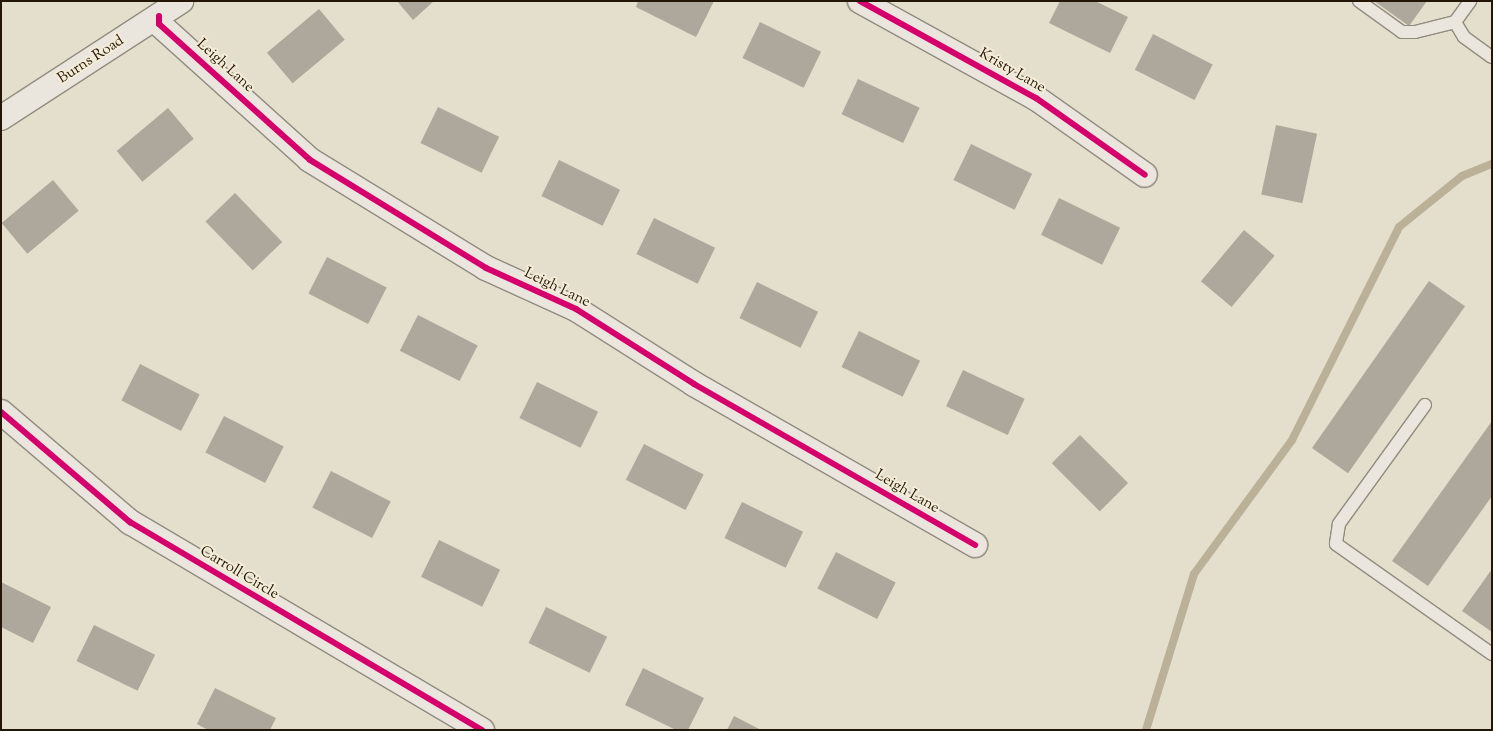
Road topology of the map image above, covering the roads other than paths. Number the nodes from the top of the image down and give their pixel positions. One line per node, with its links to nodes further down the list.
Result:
1 (181, 1): 5 (street, Burns Road)
2 (860, 1): 9 (street, Kristy Lane)
3 (1359, 1): 6 (lane)
4 (1470, 1): 6 (lane)
5 (159, 16): 8 (street, Burns Road); 12 (street, Leigh Lane)
6 (1455, 22): 7 (lane)
7 (1492, 57)
8 (1, 118)
9 (1145, 175)
10 (1425, 405): 13 (lane)
11 (1, 412): 14 (street, Carroll Circle)
12 (975, 545)
13 (1492, 654)
14 (482, 730)

